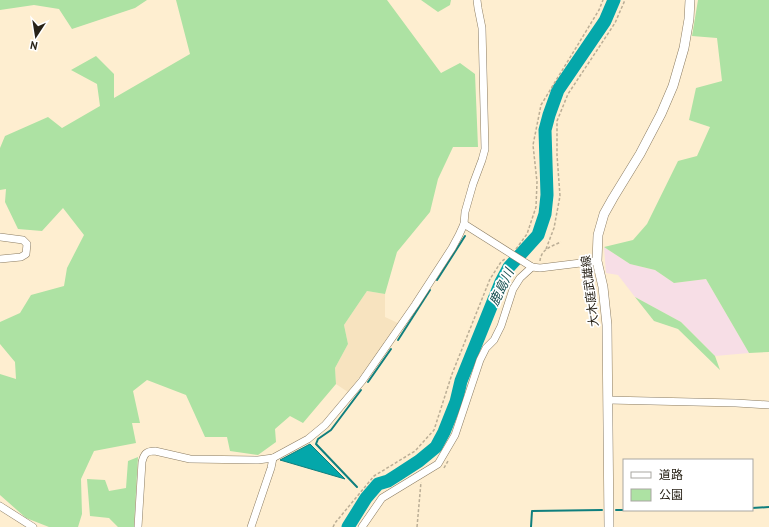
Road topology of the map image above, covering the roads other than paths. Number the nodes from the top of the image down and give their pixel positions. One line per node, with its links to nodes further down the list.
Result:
1 (477, 0): 3 (street)
2 (690, 0): 6 (main road, 大木庭武雄線)
3 (464, 224): 7 (street); 10 (street)
4 (0, 237): 5 (street)
5 (0, 259)
6 (597, 262): 7 (street); 8 (main road, 大木庭武雄線)
7 (531, 266): 15 (street)
8 (608, 400): 9 (street); 16 (main road, 大木庭武雄線)
9 (769, 405)
10 (273, 458): 13 (street); 14 (street)
11 (0, 506): 12 (street)
12 (33, 527)
13 (138, 527)
14 (251, 527)
15 (362, 527)
16 (609, 527)

